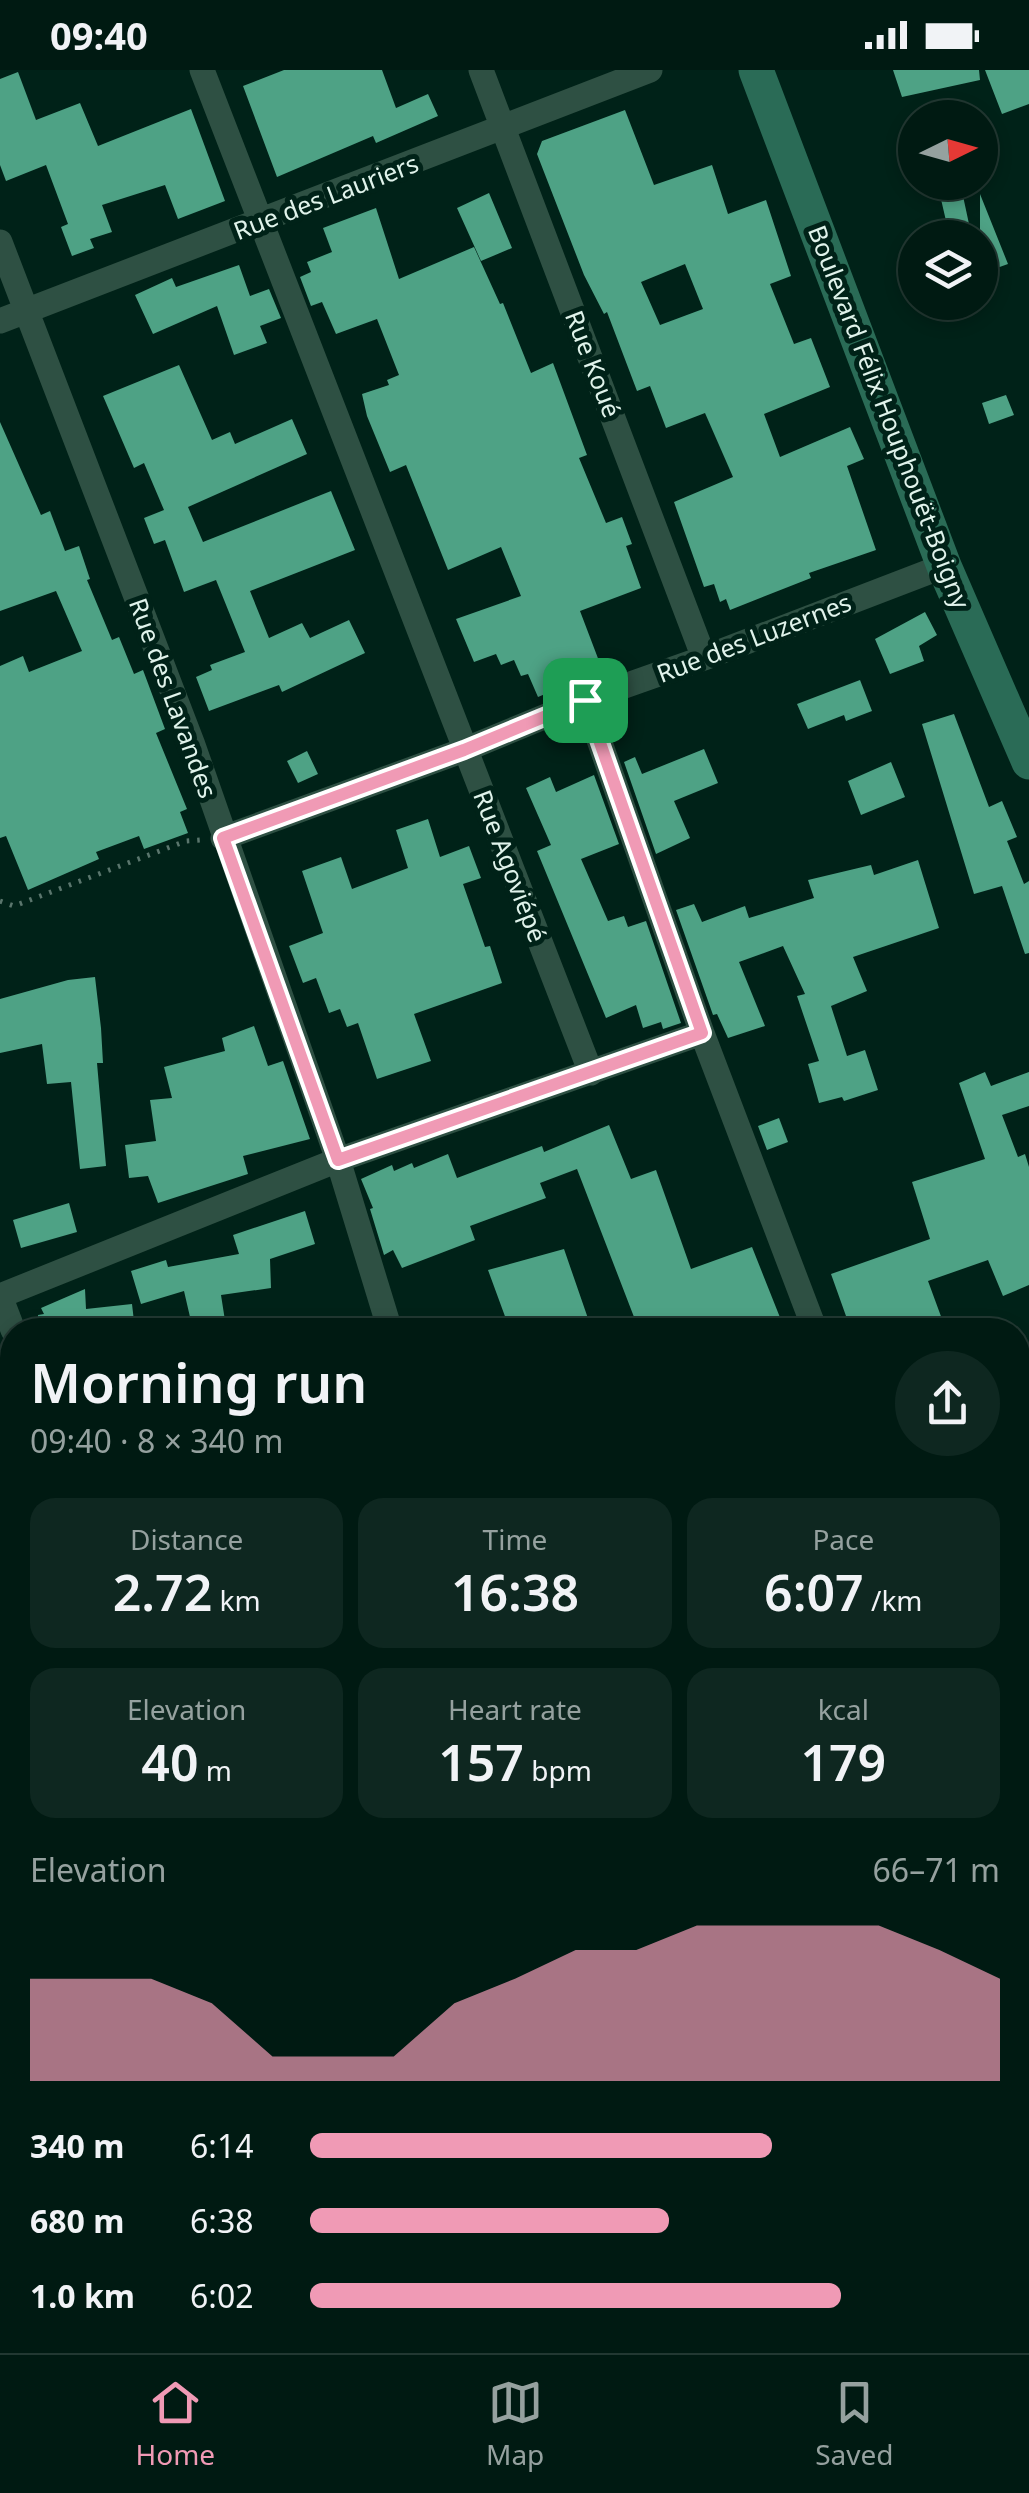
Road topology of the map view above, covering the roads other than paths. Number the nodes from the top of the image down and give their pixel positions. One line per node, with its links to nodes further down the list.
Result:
1 (202, 70): 6 (street, Rue Agoviépé)
2 (481, 70): 5 (street, Rue Koué)
3 (650, 70): 5 (street, Rue des Lauriers)
4 (756, 70): 10 (street, Boulevard Félix Houphouët-Boigny)
5 (504, 129): 6 (street, Rue des Lauriers); 11 (street, Rue Koué)
6 (260, 223): 8 (street, Rue des Lauriers); 13 (street, Rue Agoviépé)
7 (0, 242): 8 (street, Rue des Lavandes)
8 (26, 312): 9 (street, Rue des Lauriers); 15 (street, Rue des Lavandes)
9 (0, 322)
10 (944, 566): 11 (street, Rue des Luzernes); 14 (street, Boulevard Félix Houphouët-Boigny)
11 (704, 658): 12 (street, Rue des Luzernes)
12 (585, 700): 13 (street, Rue des Luzernes); 16 (street)
13 (464, 750): 15 (street, Rue des Luzernes); 17 (street, Rue Agoviépé)
14 (1029, 762)
15 (223, 838): 18 (street, Rue des Lavandes)
16 (702, 1033): 17 (street); 21 (street)
17 (591, 1073): 18 (street)
18 (338, 1160): 19 (street); 20 (street, Rue des Lavandes)
19 (0, 1296)
20 (386, 1318)
21 (811, 1318)

